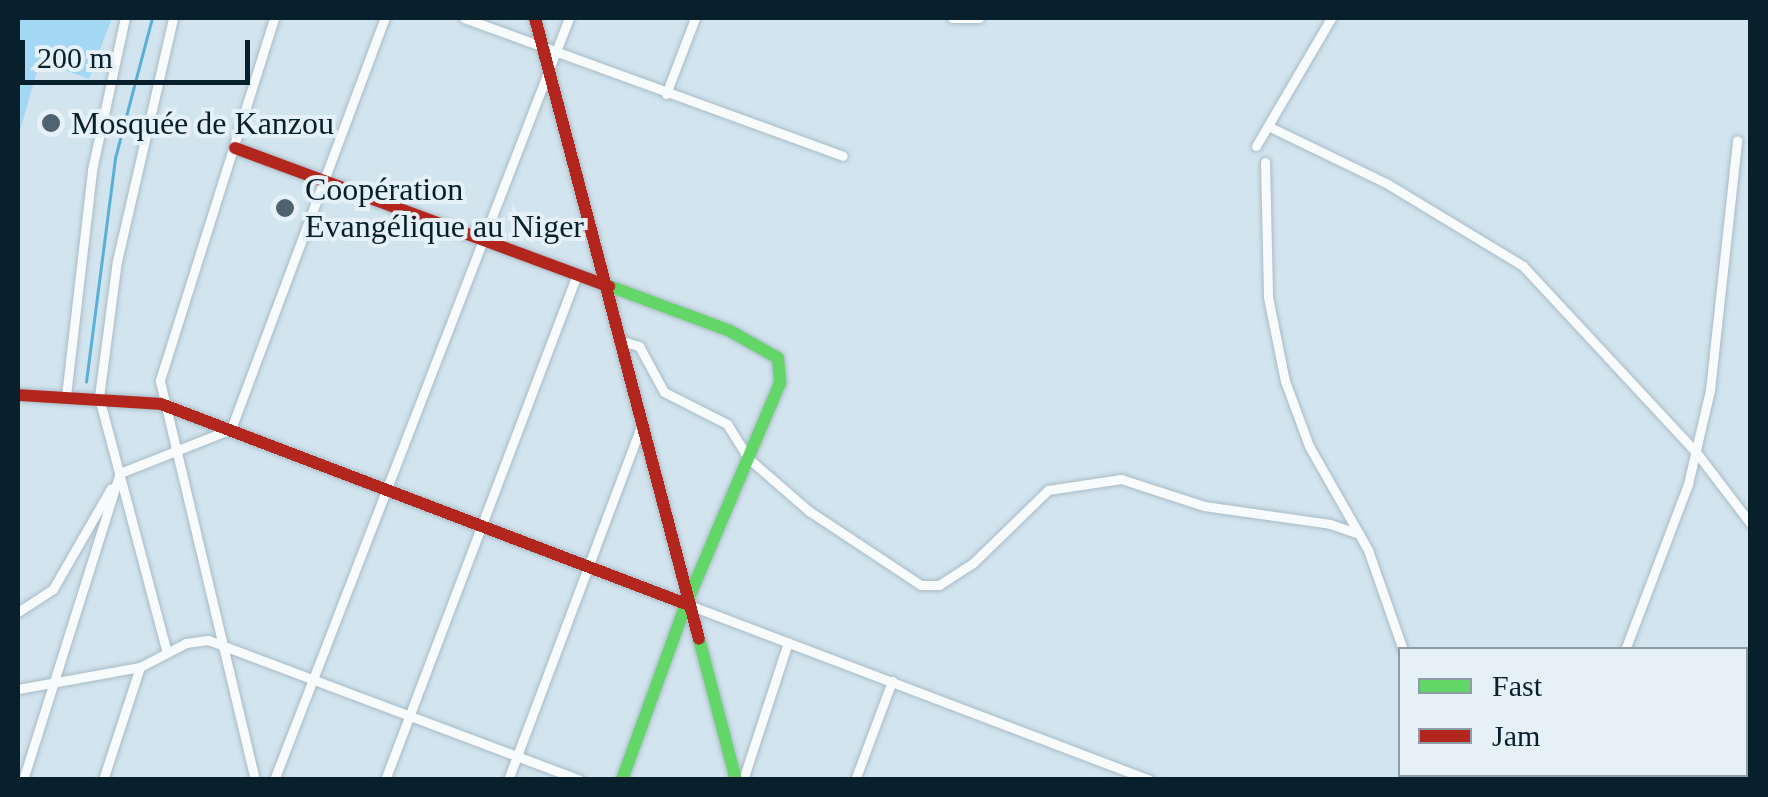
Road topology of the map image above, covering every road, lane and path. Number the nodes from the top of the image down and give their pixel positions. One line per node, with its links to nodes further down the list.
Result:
1 (125, 18): 27 (street)
2 (173, 18): 28 (street)
3 (274, 18): 18 (street)
4 (384, 18): 21 (street)
5 (464, 18): 12 (street)
6 (535, 18): 12 (street)
7 (569, 18): 12 (street)
8 (695, 18): 14 (street)
9 (952, 18): 10 (street)
10 (979, 18)
11 (1331, 18): 15 (street)
12 (550, 50): 13 (street); 14 (street)
13 (550, 71): 22 (street); 24 (street)
14 (666, 94): 19 (street)
15 (1268, 126): 17 (street); 32 (street)
16 (1737, 140): 32 (street)
17 (1256, 146)
18 (235, 148): 21 (street); 29 (street)
19 (843, 156)
20 (1265, 162): 39 (street)
21 (324, 183): 22 (street); 31 (street)
22 (483, 243): 23 (street); 36 (street)
23 (576, 277): 24 (street); 38 (street)
24 (601, 285): 25 (street); 34 (street)
25 (616, 340): 30 (street); 34 (street)
26 (18, 395): 27 (street)
27 (66, 396): 28 (street)
28 (99, 397): 29 (street); 35 (street)
29 (161, 404): 31 (street); 33 (street)
30 (640, 428): 40 (street); 41 (street)
31 (230, 429): 33 (street); 36 (street)
32 (1696, 452): 37 (street); 45 (street)
33 (174, 454): 35 (street); 47 (street)
34 (748, 458): 39 (street); 41 (street)
35 (120, 472): 42 (street); 46 (street); 50 (street)
36 (386, 488): 38 (street); 51 (street)
37 (1750, 523)
38 (479, 525): 40 (street); 53 (street)
39 (1359, 534): 44 (street)
40 (588, 567): 41 (street); 54 (street)
41 (686, 604): 43 (street); 62 (street); 63 (street)
42 (18, 612)
43 (788, 642): 49 (street); 63 (street)
44 (1402, 647)
45 (1626, 647)
46 (167, 652): 47 (street); 48 (street)
47 (227, 652): 51 (street); 57 (street)
48 (140, 667): 50 (street); 56 (street)
49 (892, 681): 64 (street); 65 (street)
50 (52, 684): 52 (street); 55 (street)
51 (315, 684): 53 (street); 58 (street)
52 (18, 689)
53 (408, 717): 54 (street); 59 (street)
54 (516, 756): 60 (street); 61 (street)
55 (23, 780)
56 (103, 780)
57 (255, 780)
58 (274, 780)
59 (386, 780)
60 (508, 780)
61 (580, 780)
62 (622, 780)
63 (740, 780)
64 (855, 780)
65 (1150, 780)

